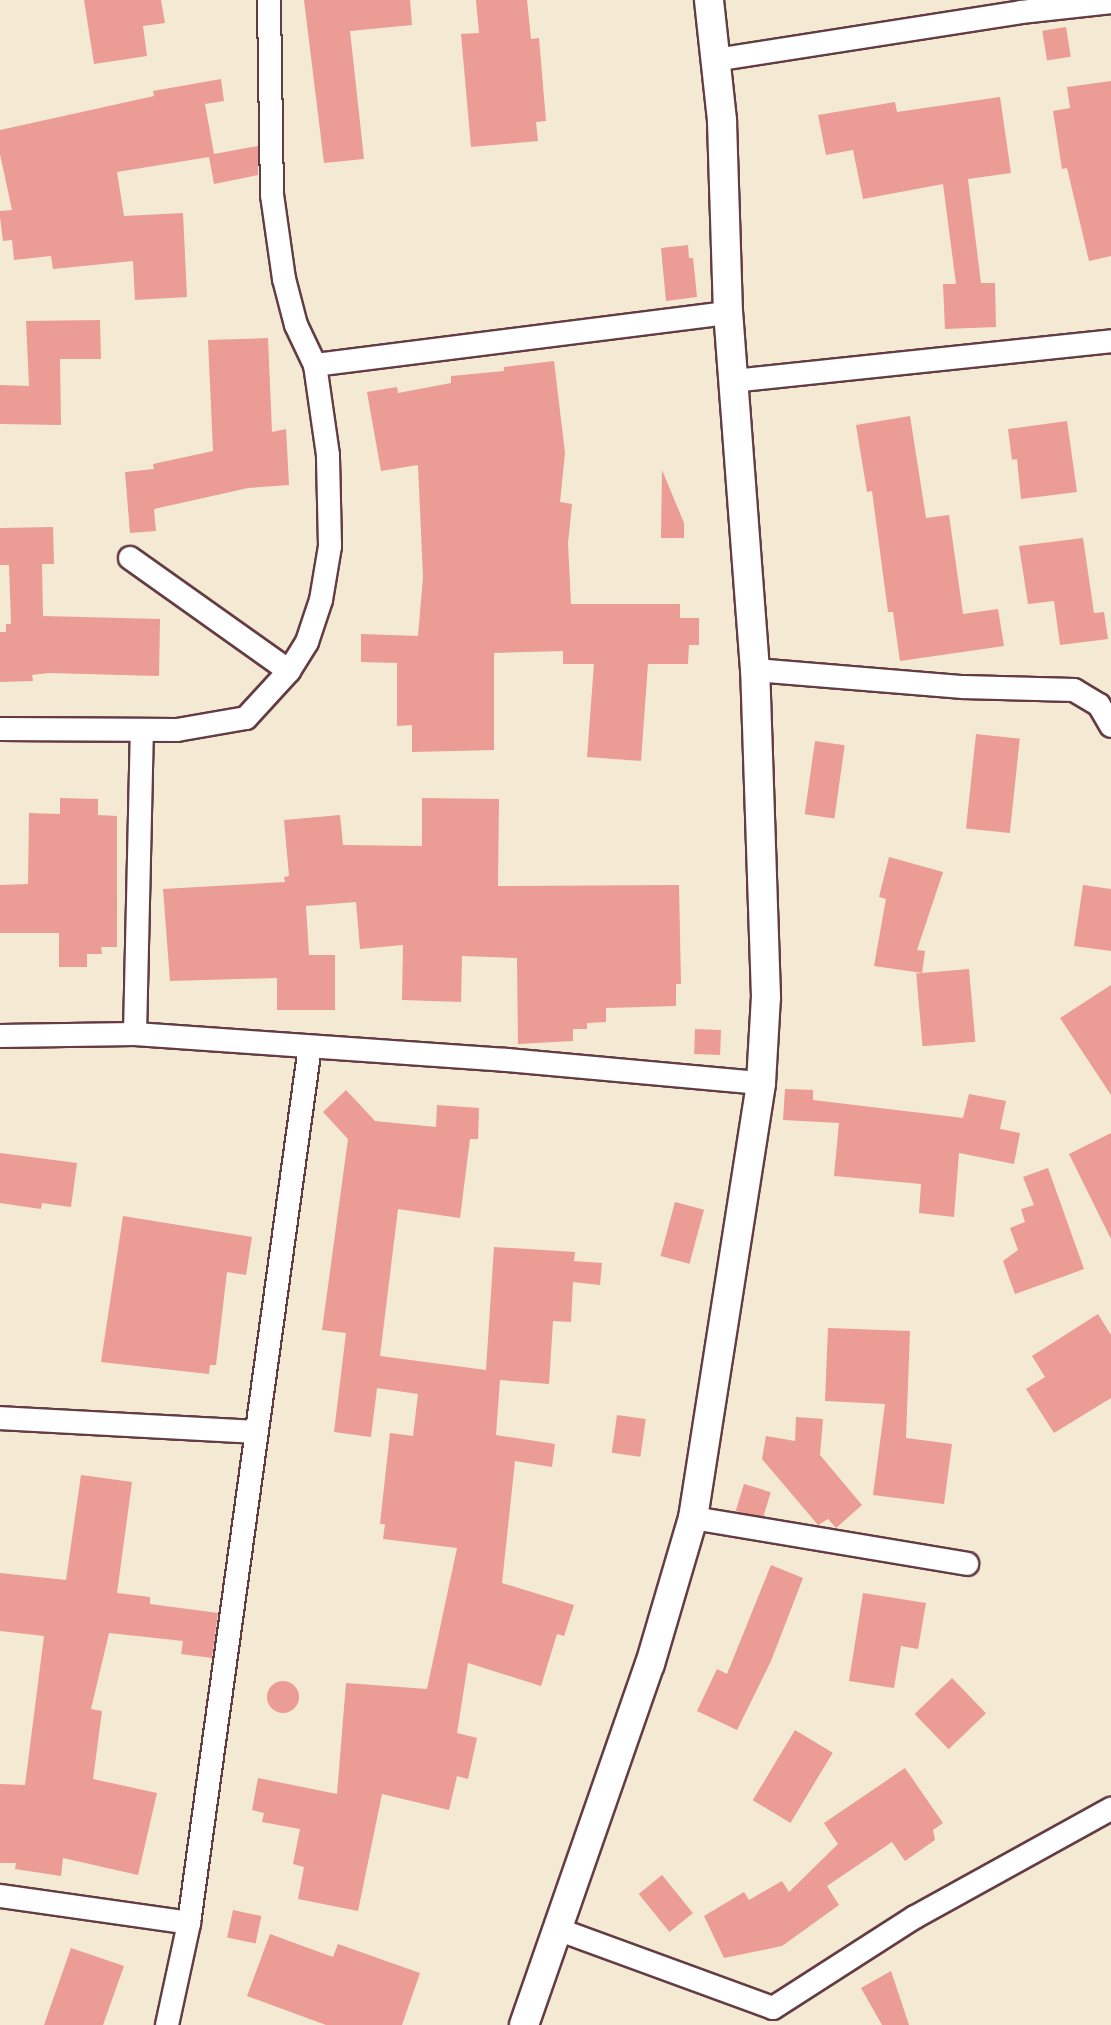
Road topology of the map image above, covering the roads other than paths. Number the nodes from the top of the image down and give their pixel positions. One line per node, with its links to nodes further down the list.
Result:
1 (269, 0): 8 (street)
2 (709, 0): 5 (street)
3 (1111, 2): 4 (street)
4 (1021, 6): 5 (street)
5 (715, 60): 6 (street)
6 (728, 313): 8 (street); 9 (street)
7 (1111, 341): 9 (street)
8 (315, 365): 12 (street)
9 (733, 381): 11 (street)
10 (130, 558): 12 (street)
11 (755, 670): 13 (street); 19 (street)
12 (289, 672): 15 (street)
13 (1111, 726)
14 (0, 729): 15 (street)
15 (142, 730): 16 (street)
16 (135, 1034): 17 (street); 18 (street)
17 (0, 1036)
18 (310, 1047): 19 (street); 21 (street)
19 (761, 1083): 22 (street)
20 (0, 1418): 21 (street)
21 (256, 1432): 26 (street)
22 (693, 1518): 23 (street); 27 (street)
23 (967, 1564)
24 (1111, 1809): 28 (street)
25 (0, 1896): 26 (street)
26 (189, 1923): 29 (street)
27 (556, 1929): 28 (street); 30 (street)
28 (769, 2017)
29 (167, 2025)
30 (524, 2025)

